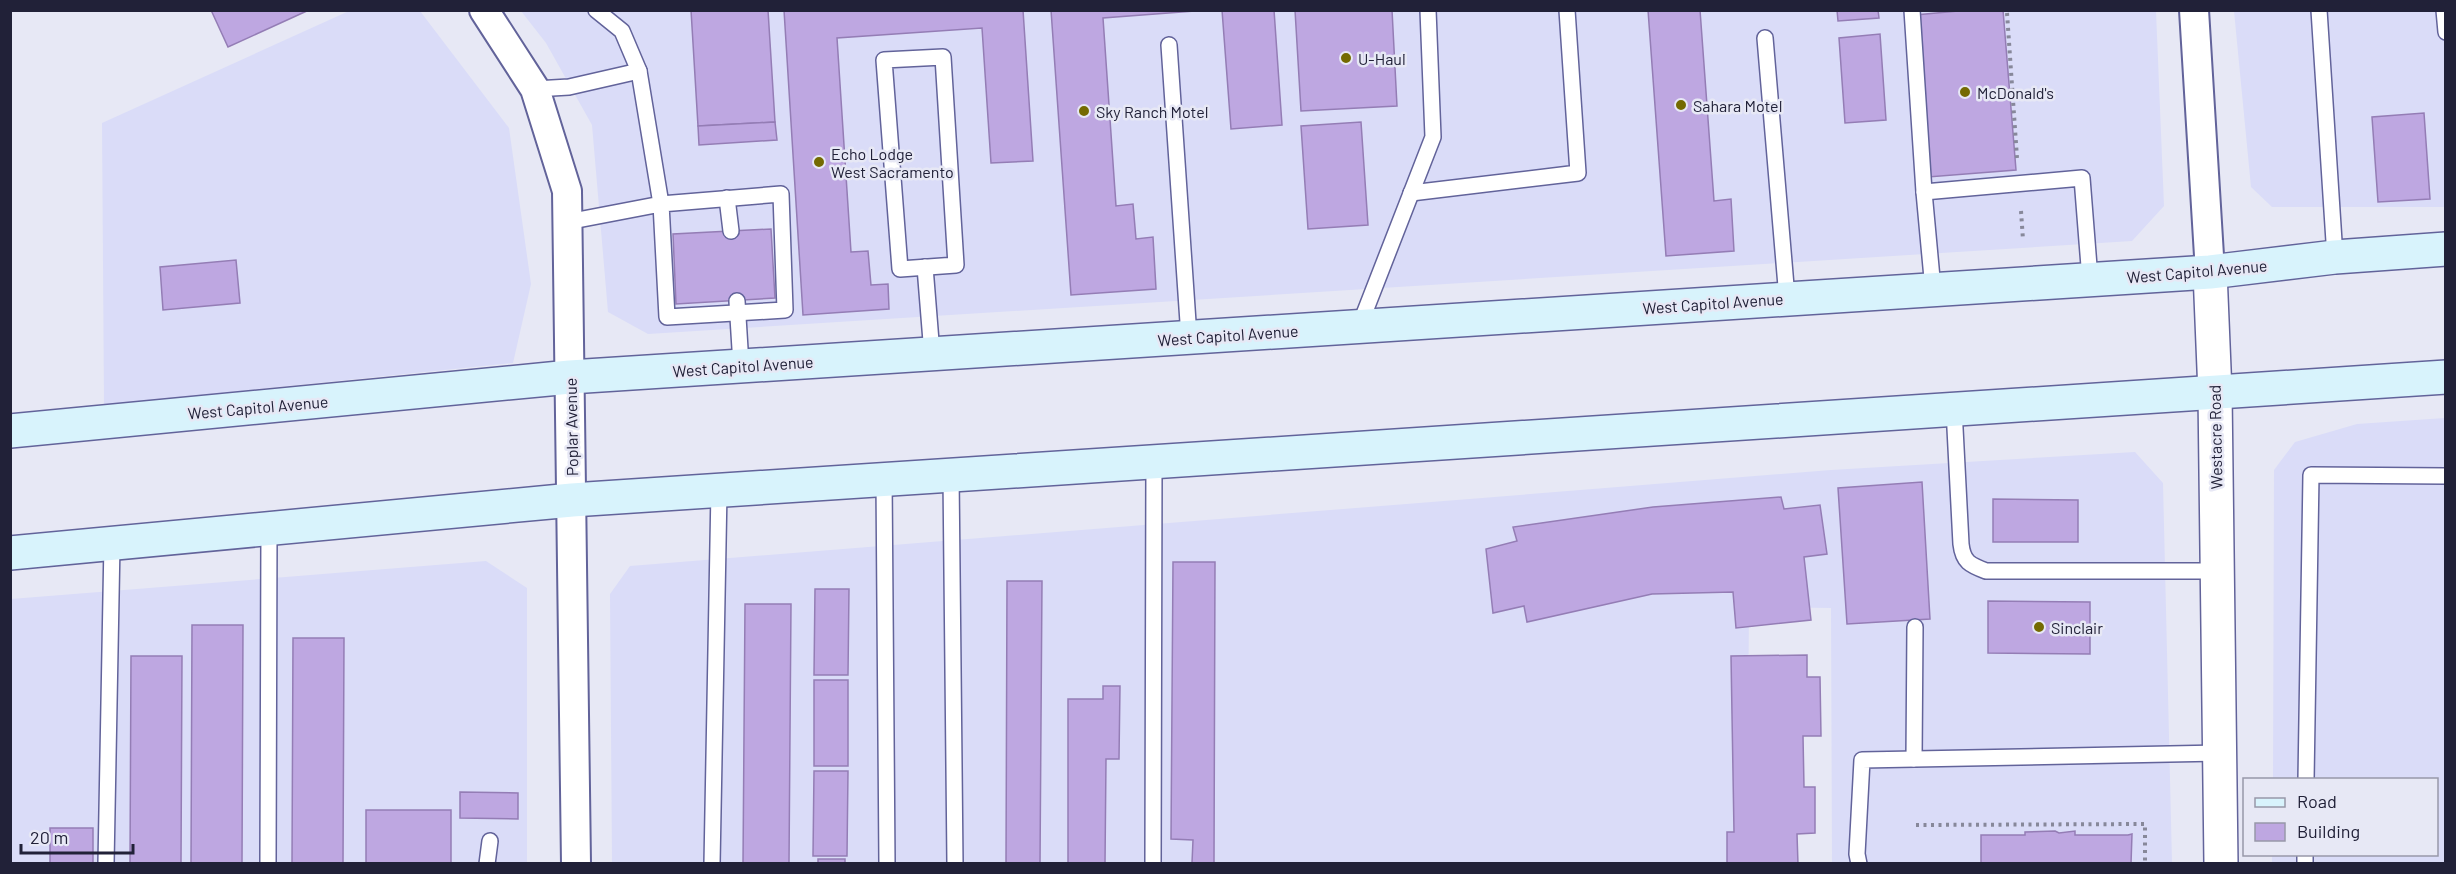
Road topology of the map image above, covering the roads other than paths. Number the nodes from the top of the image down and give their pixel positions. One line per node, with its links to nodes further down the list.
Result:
1 (596, 10): 12 (lane)
2 (1428, 10): 15 (lane)
3 (1568, 10): 15 (lane)
4 (1912, 10): 14 (lane)
5 (2194, 10): 23 (street, Westacre Road)
6 (2319, 10): 21 (lane)
7 (2444, 10): 9 (lane)
8 (486, 11): 13 (street, Poplar Avenue)
9 (2445, 32)
10 (1765, 38): 26 (lane)
11 (1169, 45): 29 (lane)
12 (639, 70): 13 (lane); 17 (lane)
13 (534, 89): 18 (street, Poplar Avenue)
14 (1924, 192): 24 (lane); 25 (lane)
15 (1411, 193): 28 (lane)
16 (727, 198): 17 (lane); 19 (lane); 27 (lane)
17 (661, 204): 18 (lane); 27 (lane)
18 (567, 222): 32 (street, Poplar Avenue)
19 (731, 231)
20 (2445, 249): 21 (main road, West Capitol Avenue)
21 (2335, 257): 23 (main road, West Capitol Avenue)
22 (925, 267): 22 (lane); 30 (lane)
23 (2210, 272): 24 (main road, West Capitol Avenue); 34 (street, Westacre Road)
24 (2090, 279): 25 (main road, West Capitol Avenue)
25 (1933, 289): 26 (main road, West Capitol Avenue)
26 (1787, 298): 28 (main road, West Capitol Avenue)
27 (737, 307): 31 (lane)
28 (1359, 327): 29 (main road, West Capitol Avenue)
29 (1189, 337): 30 (main road, West Capitol Avenue)
30 (932, 354): 31 (main road, West Capitol Avenue)
31 (741, 365): 32 (main road, West Capitol Avenue)
32 (570, 377): 36 (main road, West Capitol Avenue); 42 (street, Poplar Avenue)
33 (2445, 377): 34 (main road)
34 (2215, 393): 35 (main road); 46 (street, Westacre Road)
35 (1954, 409): 37 (main road); 46 (lane)
36 (10, 431)
37 (1154, 461): 38 (main road); 59 (lane)
38 (951, 474): 40 (main road); 58 (lane)
39 (2445, 476): 50 (lane)
40 (884, 478): 41 (main road); 57 (lane)
41 (719, 490): 42 (main road); 56 (lane)
42 (572, 500): 43 (main road); 55 (street, Poplar Avenue)
43 (268, 528): 44 (main road); 53 (lane)
44 (112, 543): 45 (main road); 52 (lane)
45 (10, 553)
46 (2217, 571): 48 (street, Westacre Road)
47 (1915, 627): 49 (lane)
48 (2220, 753): 49 (lane); 61 (street, Westacre Road)
49 (1914, 759): 60 (lane)
50 (2306, 778)
51 (489, 841): 54 (lane)
52 (106, 864)
53 (268, 864)
54 (487, 864)
55 (576, 864)
56 (712, 864)
57 (887, 864)
58 (955, 864)
59 (1153, 864)
60 (1859, 864)
61 (2221, 864)

